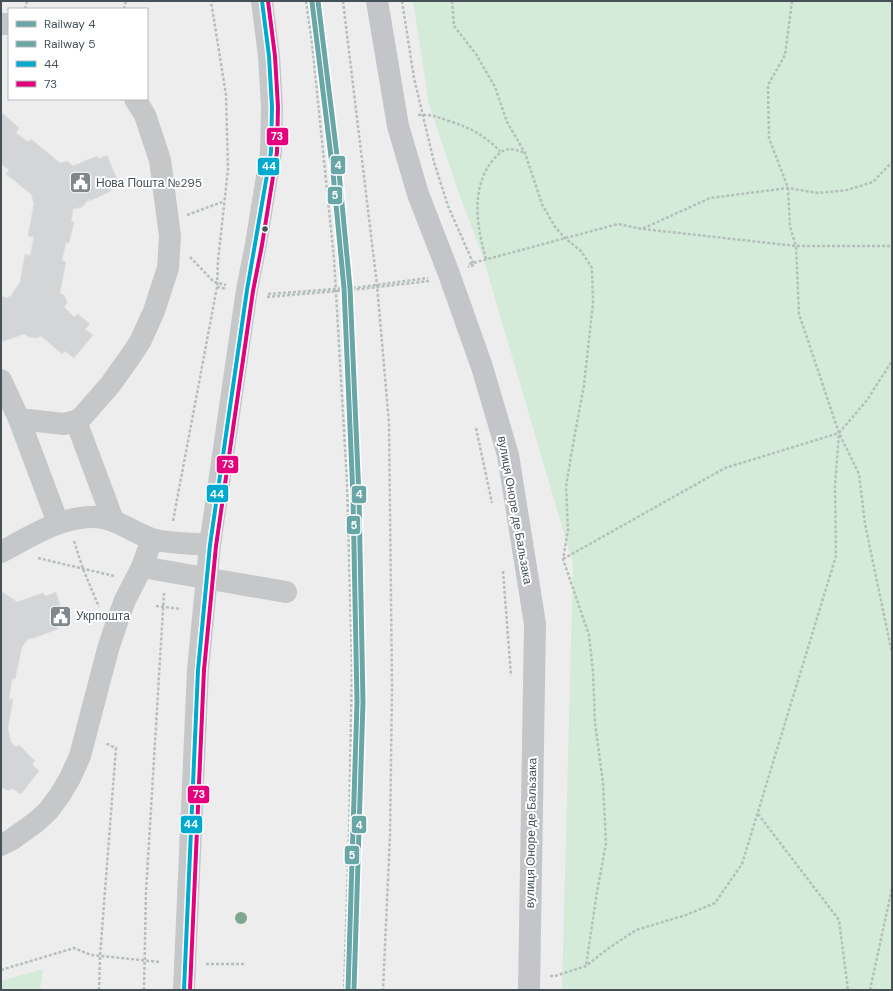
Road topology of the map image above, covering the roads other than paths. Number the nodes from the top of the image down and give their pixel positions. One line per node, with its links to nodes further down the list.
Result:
1 (262, 1): 10 (street)
2 (377, 1): 16 (main road, вулиця Оноре де Бальзака)
3 (136, 100): 6 (street)
4 (1, 380): 5 (street)
5 (19, 419): 6 (street); 8 (street)
6 (76, 421): 7 (street)
7 (114, 520): 8 (street); 9 (street)
8 (63, 522): 11 (street)
9 (161, 540): 10 (street); 12 (street)
10 (210, 545): 13 (street)
11 (1, 552)
12 (138, 574): 13 (street); 15 (street)
13 (207, 578): 14 (street); 17 (street)
14 (286, 592)
15 (1, 845)
16 (529, 983)
17 (184, 990)

